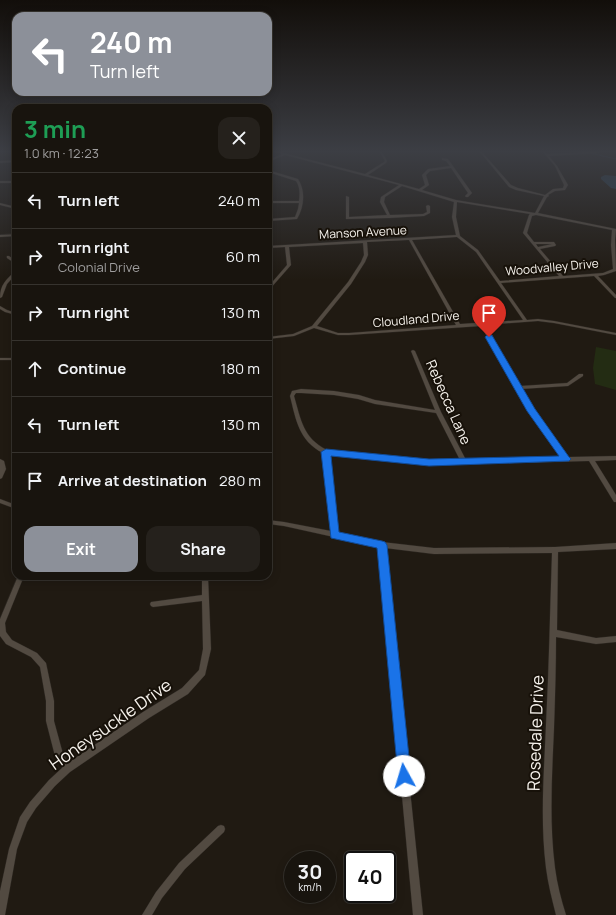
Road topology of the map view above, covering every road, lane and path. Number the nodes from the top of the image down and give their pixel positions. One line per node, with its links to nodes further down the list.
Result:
1 (300, 195): 9 (street)
2 (387, 195): 14 (street)
3 (435, 195): 7 (street)
4 (541, 195): 5 (street)
5 (547, 196): 13 (street)
6 (347, 197): 14 (street)
7 (456, 201): 13 (street); 19 (street)
8 (272, 202): 9 (street)
9 (300, 202): 15 (street)
10 (0, 204): 12 (street)
11 (428, 206): 14 (street)
12 (12, 207)
13 (536, 214): 16 (street); 22 (street)
14 (390, 217)
15 (272, 220)
16 (615, 230): 28 (street, Woodvalley Drive)
17 (12, 235): 18 (street)
18 (0, 236)
19 (458, 236): 20 (street, Manson Avenue); 31 (street)
20 (410, 239): 21 (street, Manson Avenue); 39 (street)
21 (365, 241): 23 (street, Manson Avenue); 40 (street)
22 (533, 243): 25 (street); 25 (street)
23 (287, 246): 24 (street, Manson Avenue); 32 (street)
24 (272, 247)
25 (537, 248): 30 (street)
26 (8, 257): 27 (street)
27 (12, 260)
28 (594, 274): 30 (street, Woodvalley Drive); 34 (street)
29 (12, 276): 33 (street)
30 (562, 277): 31 (street, Woodvalley Drive)
31 (498, 282): 37 (street)
32 (272, 284)
33 (0, 297)
34 (616, 297)
35 (0, 307): 36 (street)
36 (12, 313)
37 (526, 321): 38 (street, Cloudland Drive); 41 (street, Cloudland Drive)
38 (482, 324): 39 (street, Cloudland Drive); 47 (street)
39 (459, 326): 40 (street, Cloudland Drive)
40 (314, 327): 42 (street)
41 (616, 334)
42 (272, 338)
43 (413, 351): 48 (street, Rebecca Lane)
44 (0, 359): 45 (street)
45 (12, 359)
46 (581, 375): 47 (street)
47 (518, 388): 51 (street)
48 (438, 412): 49 (street); 54 (street, Rebecca Lane)
49 (326, 452): 54 (street); 60 (street)
50 (616, 458): 52 (street)
51 (566, 459): 52 (street); 54 (street)
52 (591, 459): 56 (street)
53 (0, 461): 55 (street)
54 (464, 462)
55 (0, 477)
56 (616, 500)
57 (0, 501): 58 (street)
58 (12, 505)
59 (272, 522): 60 (street)
60 (334, 535): 61 (street)
61 (382, 545): 63 (street); 74 (street)
62 (616, 546): 63 (street)
63 (554, 550): 68 (street, Rosedale Drive)
64 (19, 580): 70 (street)
65 (205, 580): 66 (street, Honeysuckle Drive)
66 (206, 598): 67 (street); 70 (street, Honeysuckle Drive)
67 (153, 604)
68 (554, 633): 69 (street); 75 (street, Rosedale Drive)
69 (616, 639)
70 (67, 769): 72 (street, Honeysuckle Drive)
71 (221, 829): 73 (street)
72 (0, 915)
73 (147, 915)
74 (418, 915)
75 (561, 915)

